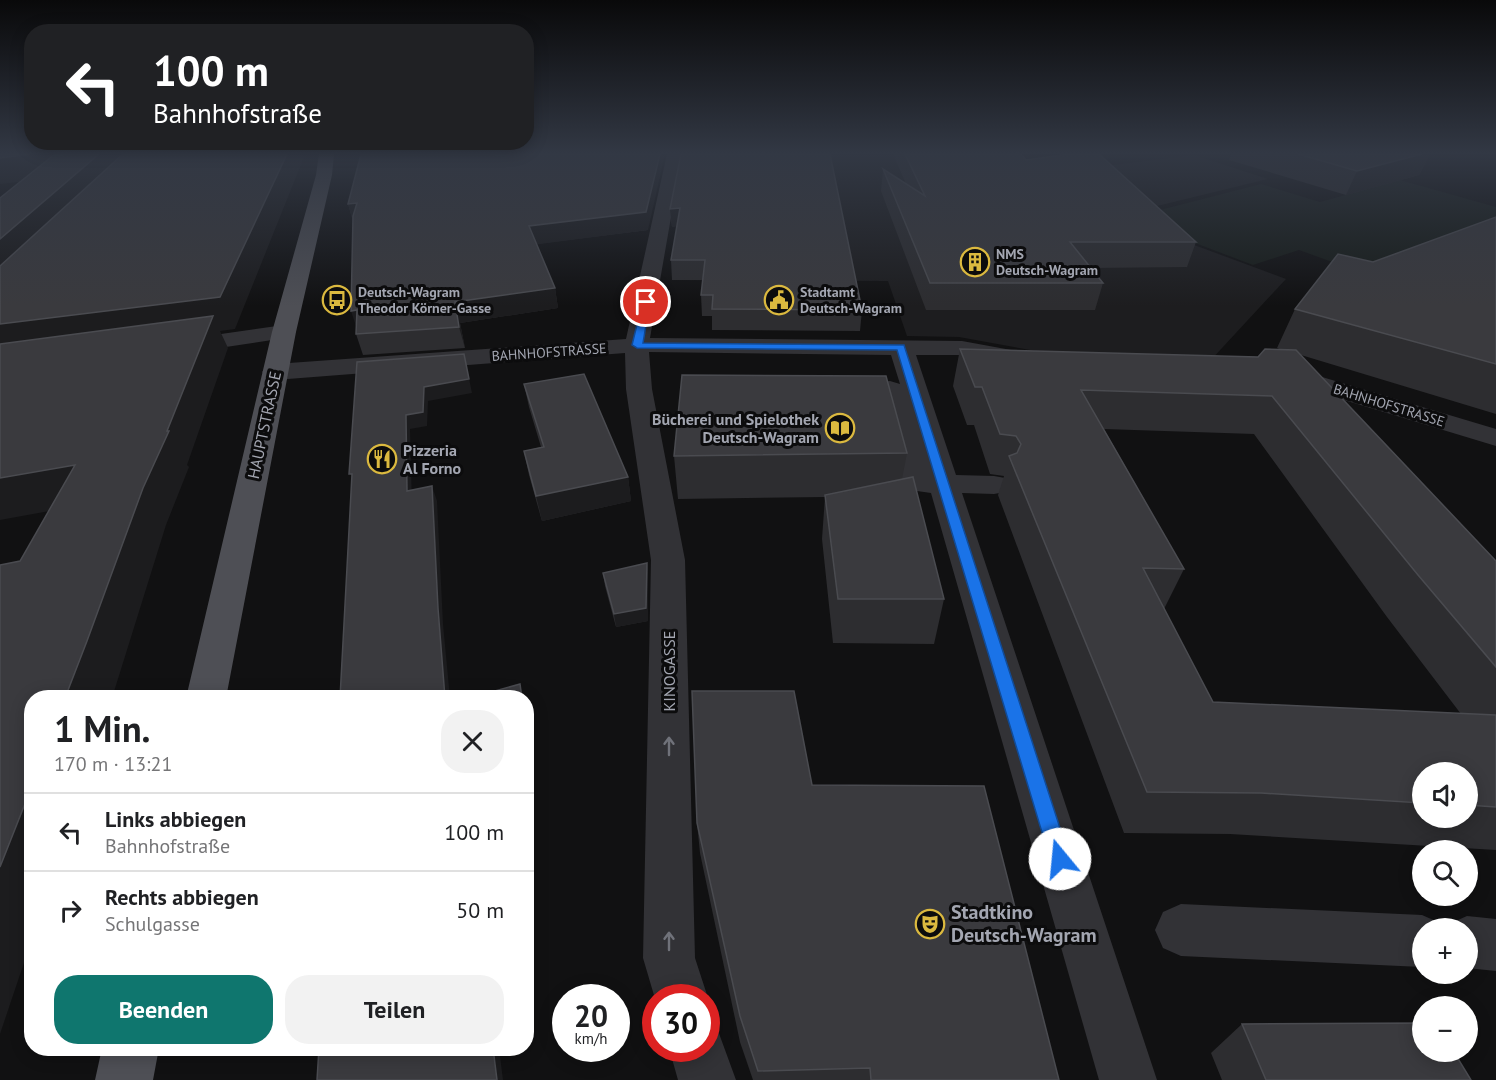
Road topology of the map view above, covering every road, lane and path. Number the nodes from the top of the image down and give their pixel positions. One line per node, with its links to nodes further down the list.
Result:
1 (317, 204): 3 (main road, HAUPTSTRASSE)
2 (665, 204): 4 (street, KINOGASSE)
3 (284, 332): 6 (street); 8 (main road, HAUPTSTRASSE)
4 (637, 345): 5 (street, BAHNHOFSTRASSE); 8 (street, BAHNHOFSTRASSE); 21 (street, KINOGASSE, one-way to 4)
5 (901, 347): 7 (street, BAHNHOFSTRASSE); 14 (street)
6 (162, 349)
7 (1031, 360)
8 (275, 372): 16 (main road, HAUPTSTRASSE)
9 (1269, 377): 10 (street, BAHNHOFSTRASSE)
10 (1303, 380): 12 (street); 13 (street, BAHNHOFSTRASSE)
11 (876, 389): 14 (street)
12 (1335, 415)
13 (1496, 438)
14 (943, 484): 15 (street); 26 (street)
15 (994, 485)
16 (208, 690)
17 (1181, 930): 18 (street)
18 (1412, 941)
19 (1478, 943): 20 (street)
20 (1496, 945)
21 (677, 984)
22 (129, 1056): 24 (main road)
23 (701, 1062): 25 (street)
24 (124, 1080)
25 (707, 1080)
26 (1128, 1080)

